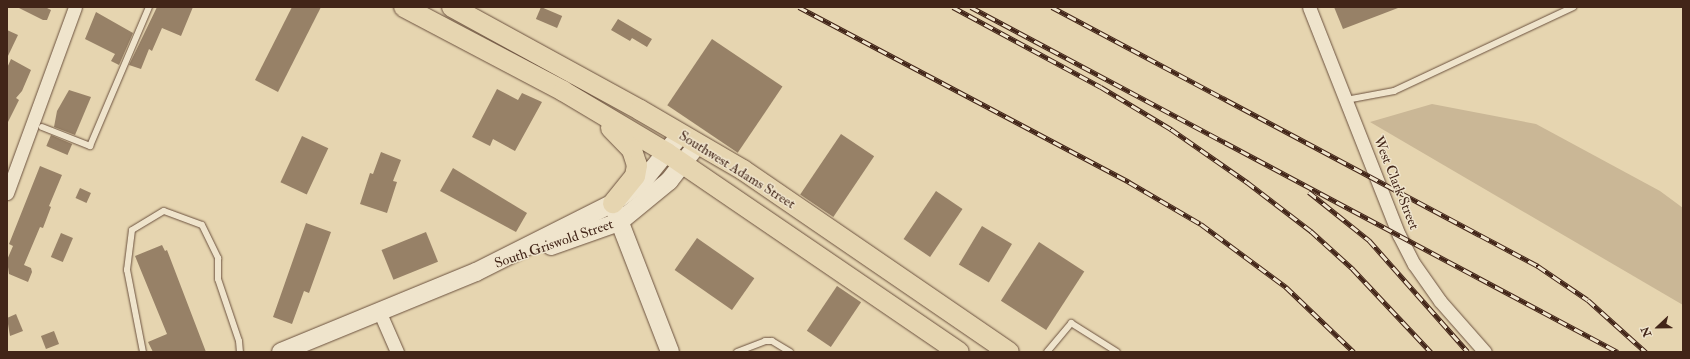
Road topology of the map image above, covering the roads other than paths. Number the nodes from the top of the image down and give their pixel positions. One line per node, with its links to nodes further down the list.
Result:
1 (75, 7): 13 (street)
2 (149, 7): 9 (lane)
3 (404, 7): 7 (main road, Southwest Adams Street)
4 (452, 7): 10 (main road, Southwest Adams Street)
5 (1309, 7): 8 (street, West Clark Street)
6 (1573, 7): 8 (lane)
7 (563, 91): 12 (main road, Southwest Adams Street); 14 (main road)
8 (1346, 100): 27 (street, West Clark Street)
9 (42, 126)
10 (681, 134): 11 (main road, Southwest Adams Street); 12 (street, South Griswold Street)
11 (698, 145): 12 (street, South Griswold Street); 24 (main road, Southwest Adams Street)
12 (674, 159): 14 (street, South Griswold Street); 23 (main road, Southwest Adams Street)
13 (7, 193)
14 (616, 213): 15 (street, South Griswold Street); 20 (street)
15 (380, 313): 18 (street, South Griswold Street); 19 (street)
16 (143, 352): 17 (lane)
17 (240, 352)
18 (281, 352)
19 (397, 352)
20 (670, 352)
21 (737, 352): 22 (lane)
22 (790, 352)
23 (959, 352)
24 (1009, 352)
25 (1047, 352): 26 (lane)
26 (1117, 352)
27 (1484, 352)

